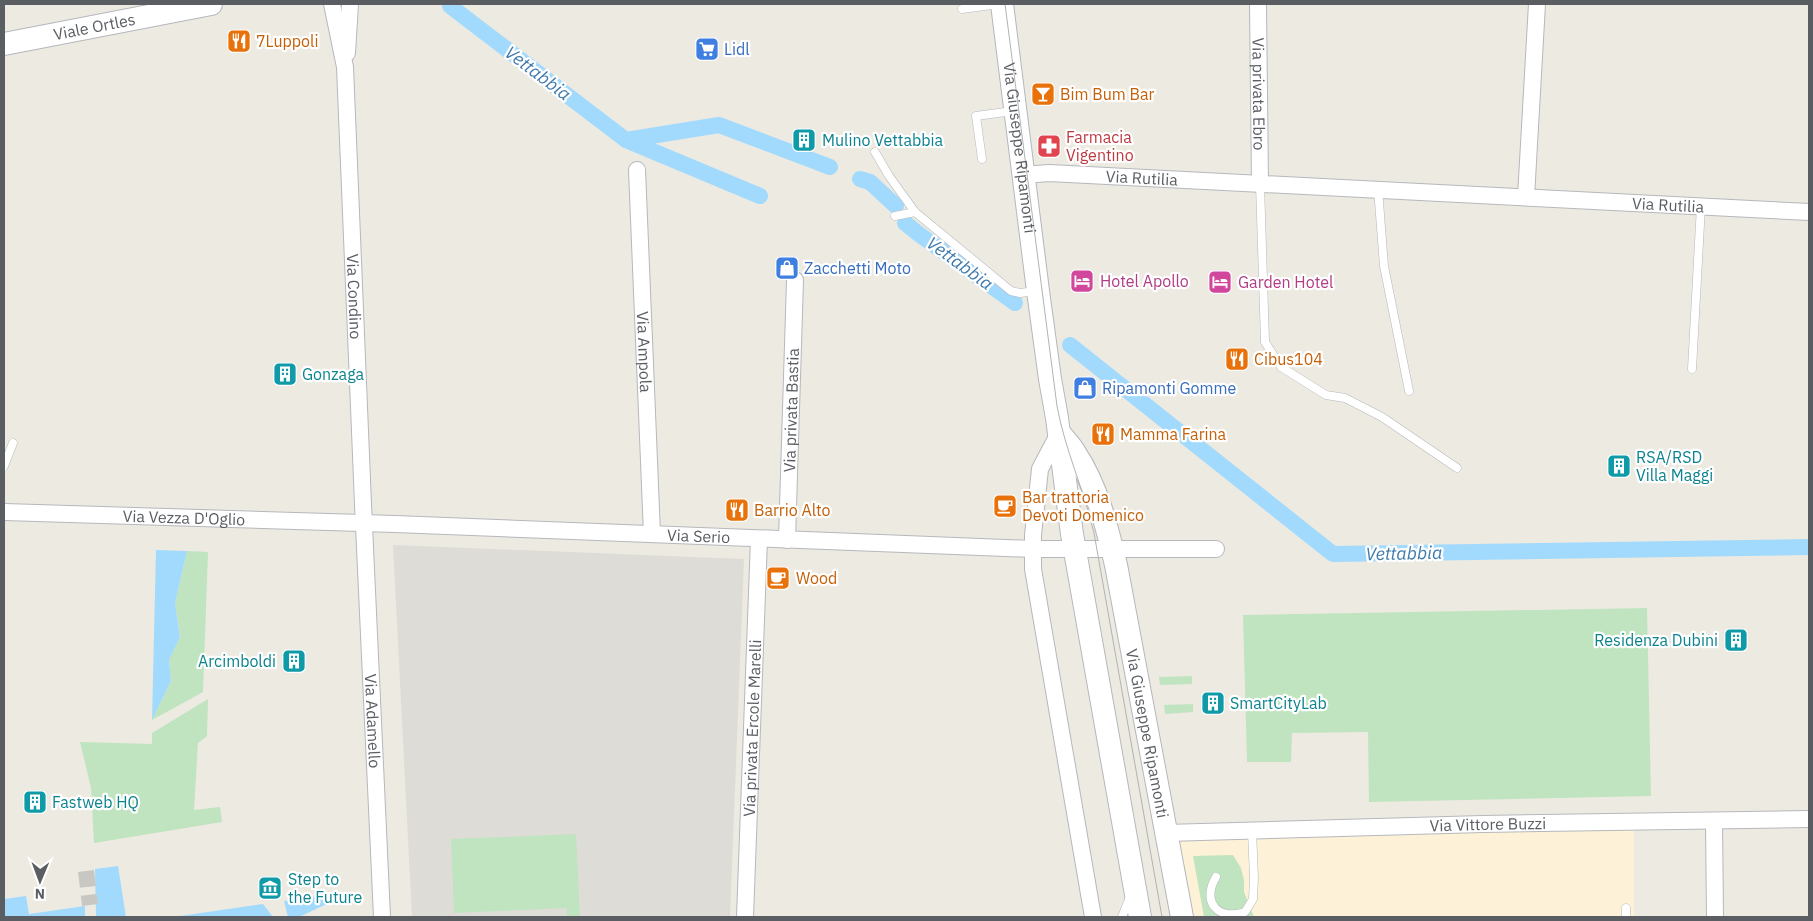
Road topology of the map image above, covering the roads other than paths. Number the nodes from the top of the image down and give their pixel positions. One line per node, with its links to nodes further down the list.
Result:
1 (211, 4): 7 (street, Viale Ortles)
2 (332, 4): 10 (street, Via Condino)
3 (350, 4): 10 (street, Via Condino)
4 (1002, 4): 8 (lane); 11 (street, Via Giuseppe Ripamonti)
5 (1258, 4): 16 (street, Via privata Ebro)
6 (1536, 4): 18 (street)
7 (189, 7): 9 (street, Viale Ortles)
8 (962, 9)
9 (4, 44)
10 (345, 67): 32 (street, Via Condino)
11 (1015, 110): 13 (lane); 15 (street, Via Giuseppe Ripamonti)
12 (875, 152): 20 (lane)
13 (982, 159)
14 (637, 170): 33 (street, Via Ampola)
15 (1024, 175): 16 (street, Via Rutilia); 24 (street, Via Giuseppe Ripamonti)
16 (1260, 184): 17 (street, Via Rutilia); 30 (lane)
17 (1378, 189): 18 (street, Via Rutilia); 26 (lane)
18 (1526, 197): 19 (street, Via Rutilia)
19 (1701, 206): 21 (street, Via Rutilia); 25 (lane)
20 (915, 212): 22 (lane); 24 (lane)
21 (1809, 212)
22 (895, 216)
23 (795, 280): 35 (street, Via privata Bastia)
24 (1038, 291): 27 (street, Via Giuseppe Ripamonti)
25 (1692, 369)
26 (1409, 391)
27 (1059, 433): 36 (street); 37 (street, Via Giuseppe Ripamonti); 38 (street, Via Giuseppe Ripamonti)
28 (14, 443): 29 (lane)
29 (4, 466)
30 (1457, 468)
31 (4, 512): 32 (street, Via Vezza D'Oglio)
32 (364, 525): 33 (street, Via Serio); 47 (street, Via Adamello)
33 (652, 534): 34 (street, Via Serio)
34 (759, 539): 35 (street, Via Serio); 48 (street, Via privata Ercole Marelli)
35 (787, 540): 36 (street, Via Serio)
36 (1033, 549): 37 (street); 49 (street)
37 (1075, 549): 38 (street); 45 (street, Via Giuseppe Ripamonti)
38 (1112, 549): 39 (street); 43 (street, Via Giuseppe Ripamonti)
39 (1216, 549)
40 (1809, 819): 41 (street, Via Vittore Buzzi)
41 (1714, 821): 42 (street, Via Vittore Buzzi); 54 (street)
42 (1252, 830): 43 (street, Via Vittore Buzzi); 44 (lane)
43 (1166, 833): 52 (street, Via Giuseppe Ripamonti)
44 (1216, 877)
45 (1134, 886): 50 (lane); 51 (street, Via Giuseppe Ripamonti)
46 (1626, 908): 53 (lane)
47 (382, 917)
48 (745, 917)
49 (1093, 917)
50 (1122, 917)
51 (1140, 917)
52 (1182, 917)
53 (1626, 917)
54 (1715, 917)

